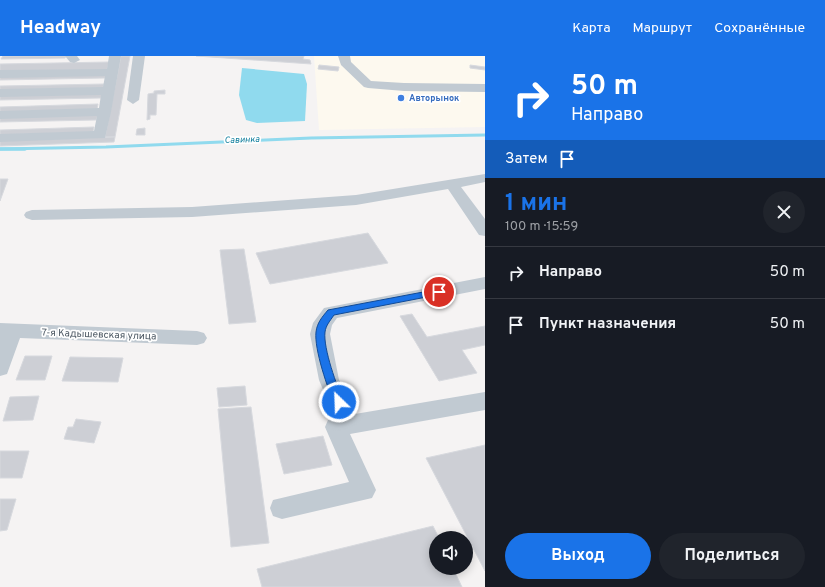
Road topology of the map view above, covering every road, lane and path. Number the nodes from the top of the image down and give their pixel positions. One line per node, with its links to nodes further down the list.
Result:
1 (139, 56): 11 (street)
2 (344, 56): 9 (street)
3 (75, 59): 4 (street)
4 (58, 61)
5 (112, 62): 6 (street); 8 (street)
6 (0, 74)
7 (0, 84): 8 (street)
8 (105, 86): 10 (street); 14 (street)
9 (485, 88)
10 (0, 93)
11 (133, 100)
12 (96, 102): 13 (street)
13 (0, 104)
14 (105, 112): 15 (street); 18 (street)
15 (0, 115)
16 (91, 124): 17 (street)
17 (0, 127)
18 (0, 138)
19 (485, 178): 20 (street)
20 (452, 184): 21 (street); 22 (street)
21 (32, 215)
22 (485, 231)
23 (485, 283): 28 (street)
24 (7, 331): 25 (street, 7-я Кадышевская улица); 26 (street)
25 (197, 338)
26 (0, 368)
27 (485, 401): 28 (street)
28 (349, 425): 29 (street)
29 (282, 508)

